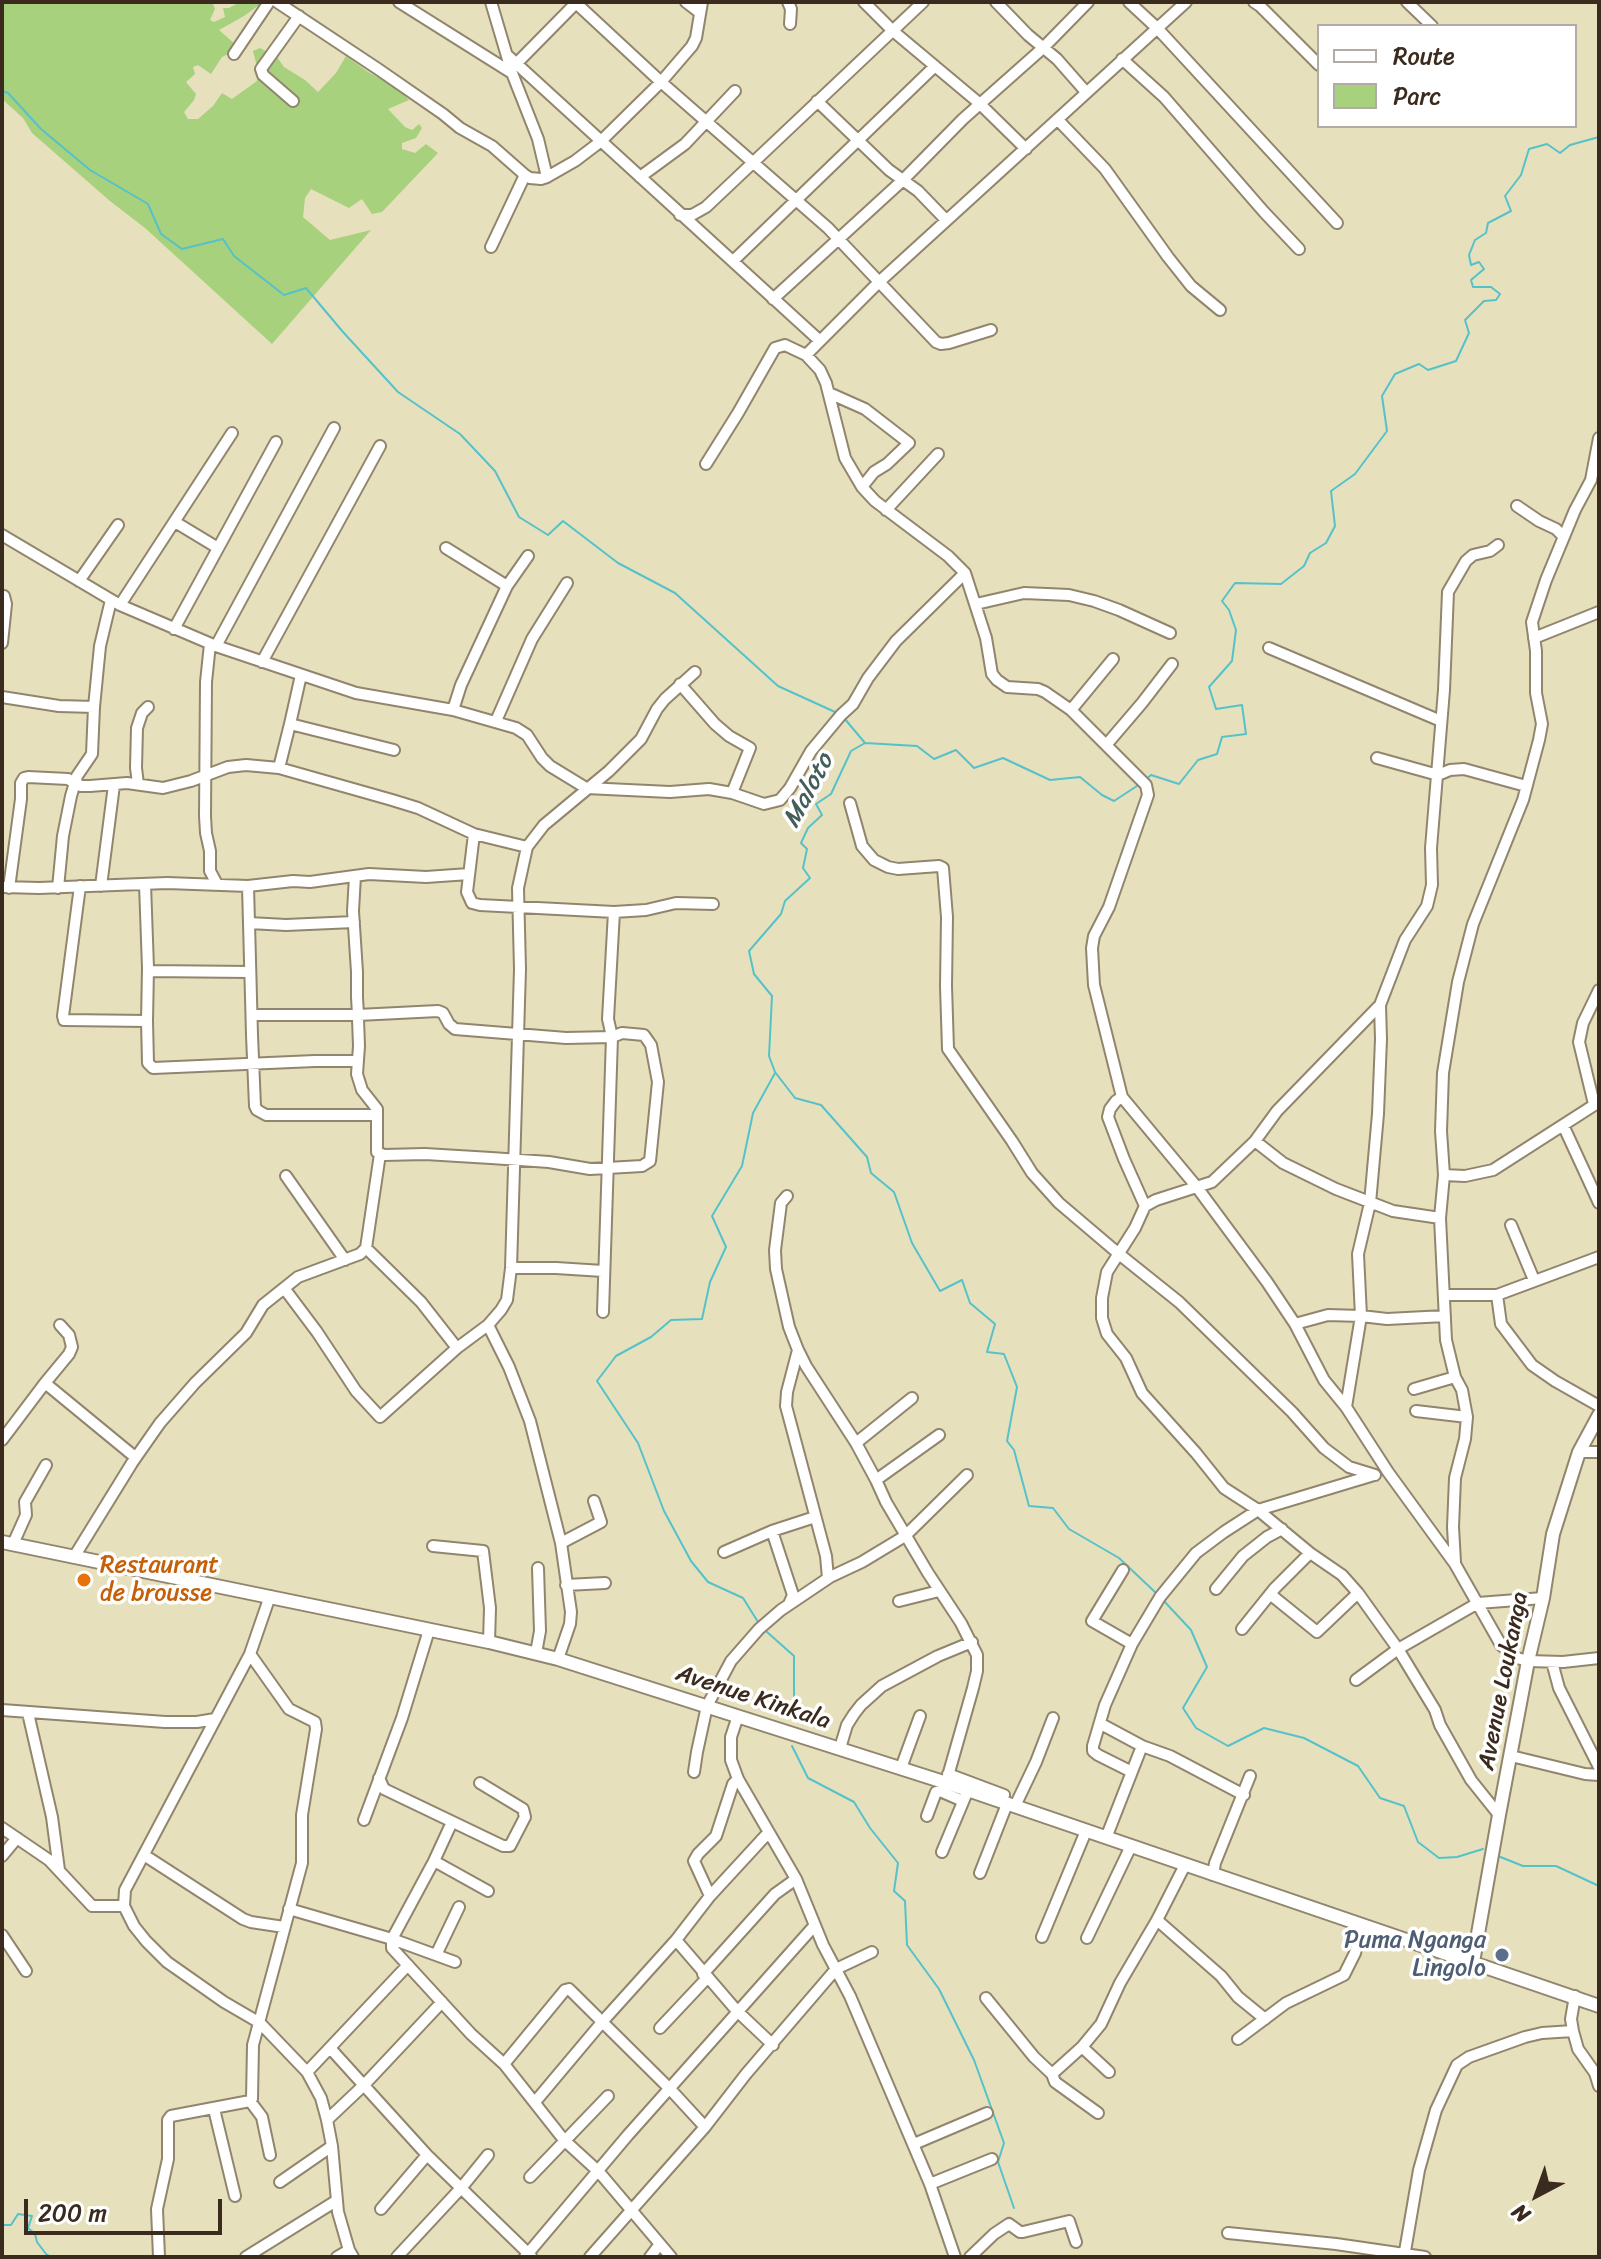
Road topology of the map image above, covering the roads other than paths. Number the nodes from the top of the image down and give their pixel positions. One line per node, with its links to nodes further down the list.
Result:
1 (269, 2): 23 (street)
2 (277, 2): 17 (street)
3 (399, 2): 27 (street)
4 (686, 2): 16 (street)
5 (788, 2): 18 (street)
6 (864, 2): 21 (street)
7 (923, 2): 21 (street)
8 (996, 2): 22 (street)
9 (1088, 2): 22 (street)
10 (1129, 2): 20 (street)
11 (1186, 2): 20 (street)
12 (1254, 2): 25 (street)
13 (1407, 2): 19 (street)
14 (576, 3): 27 (street); 28 (street)
15 (496, 5): 27 (street)
16 (700, 7): 28 (street)
17 (299, 16): 31 (street); 40 (street)
18 (790, 24)
19 (1430, 24)
20 (1157, 28): 24 (street); 47 (street)
21 (893, 31): 26 (street); 32 (street)
22 (1043, 48): 30 (street); 33 (street)
23 (234, 54)
24 (1122, 59): 30 (street); 50 (street)
25 (1317, 63)
26 (935, 66): 33 (street); 36 (street)
27 (514, 69): 37 (street); 41 (street)
28 (661, 82): 35 (street); 37 (street)
29 (735, 91): 35 (street)
30 (1086, 92): 34 (street)
31 (293, 101)
32 (817, 101): 36 (street); 39 (street)
33 (979, 103): 38 (street); 43 (street)
34 (1058, 120): 38 (street); 54 (street)
35 (706, 122): 39 (street); 42 (street)
36 (860, 141): 43 (street); 44 (street)
37 (600, 142): 41 (street); 42 (street)
38 (1026, 149): 46 (street)
39 (753, 162): 44 (street); 45 (street)
40 (525, 175): 41 (street); 49 (street)
41 (547, 177)
42 (640, 177): 45 (street)
43 (903, 180): 46 (street); 48 (street)
44 (795, 201): 48 (street); 51 (street)
45 (680, 215): 51 (street)
46 (946, 220): 52 (street)
47 (1337, 223)
48 (839, 239): 52 (street); 53 (street)
49 (491, 247)
50 (1299, 249)
51 (733, 261): 53 (street)
52 (879, 282): 55 (street); 56 (street)
53 (773, 299): 56 (street)
54 (1220, 310)
55 (991, 330)
56 (820, 341): 57 (street)
57 (806, 355): 58 (street); 65 (street)
58 (829, 393): 66 (street); 66 (street)
59 (334, 428): 89 (street)
60 (232, 433): 69 (street)
61 (1599, 438): 71 (street)
62 (276, 442): 74 (street)
63 (380, 446): 92 (street)
64 (938, 454): 68 (street)
65 (706, 464)
66 (862, 487): 68 (street)
67 (1517, 506): 71 (street)
68 (886, 510): 77 (street)
69 (175, 522): 74 (street); 82 (street)
70 (118, 525): 78 (street)
71 (1560, 533): 87 (street)
72 (2, 535): 78 (street)
73 (1498, 545): 103 (street)
74 (218, 548): 85 (street)
75 (446, 548): 80 (street)
76 (528, 556): 80 (street)
77 (965, 573): 83 (street); 116 (street)
78 (79, 581): 82 (street)
79 (567, 583): 102 (street)
80 (507, 586): 100 (street)
81 (4, 596): 88 (street)
82 (115, 602): 85 (street); 98 (street)
83 (976, 604): 86 (street); 101 (street)
84 (1599, 612): 87 (street)
85 (174, 629): 89 (street)
86 (1170, 633)
87 (1534, 638): 114 (street)
88 (2, 643)
89 (213, 645): 92 (street); 109 (street)
90 (1269, 648): 103 (street)
91 (1113, 659): 101 (street)
92 (262, 662): 95 (street)
93 (1172, 664): 105 (street)
94 (695, 672): 96 (street)
95 (301, 675): 100 (street); 104 (street)
96 (680, 684): 115 (street); 116 (street)
97 (2, 697): 98 (street)
98 (94, 707): 111 (street)
99 (148, 707): 112 (street)
100 (453, 710): 102 (street)
101 (1071, 710): 105 (street)
102 (496, 721): 115 (street)
103 (1441, 721): 110 (street)
104 (290, 724): 106 (street); 108 (street)
105 (1107, 744): 145 (street)
106 (394, 750)
107 (1377, 758): 110 (street)
108 (279, 768): 109 (street); 118 (street)
109 (205, 775): 112 (street); 123 (street)
110 (1438, 775): 114 (street); 137 (street)
111 (74, 783): 113 (street); 127 (street); 128 (street)
112 (138, 784): 113 (street)
113 (114, 785): 125 (street)
114 (1526, 786): 153 (street)
115 (586, 788): 116 (street); 119 (street)
116 (732, 793)
117 (850, 803): 163 (street)
118 (474, 834): 119 (street); 120 (street)
119 (527, 847): 130 (street)
120 (469, 874): 121 (street); 130 (street)
121 (355, 876): 126 (street); 132 (street)
122 (145, 884): 123 (street); 125 (street); 134 (street)
123 (217, 884): 126 (street)
124 (80, 886): 125 (street); 128 (street); 140 (street)
125 (101, 886)
126 (248, 886): 133 (street)
127 (5, 888): 128 (street)
128 (58, 888)
129 (713, 904): 131 (street)
130 (518, 907): 131 (street); 141 (street)
131 (614, 912): 142 (street)
132 (354, 922): 133 (street); 139 (street)
133 (249, 923): 135 (street)
134 (148, 971): 135 (street); 140 (street)
135 (250, 972): 138 (street)
136 (1599, 990): 146 (street)
137 (1380, 1005): 149 (street); 157 (street)
138 (252, 1015): 139 (street); 144 (street)
139 (358, 1015): 141 (street); 143 (street)
140 (147, 1021): 144 (street)
141 (519, 1034): 142 (street); 151 (street)
142 (612, 1037): 152 (street); 152 (street)
143 (358, 1061): 144 (street); 147 (street)
144 (253, 1063): 147 (street)
145 (1122, 1097): 155 (street); 159 (street)
146 (1597, 1103): 148 (street)
147 (377, 1115): 150 (street)
148 (1563, 1125): 153 (street); 158 (street)
149 (1255, 1141): 155 (street); 157 (street)
150 (380, 1154): 151 (street); 162 (street)
151 (513, 1160): 152 (street); 166 (street)
152 (606, 1169): 167 (street)
153 (1444, 1175): 160 (street)
154 (286, 1176): 165 (street)
155 (1196, 1186): 159 (street); 175 (street)
156 (787, 1196): 179 (street)
157 (1370, 1203): 160 (street); 173 (street)
158 (1599, 1203)
159 (1145, 1206): 163 (street)
160 (1440, 1218): 170 (street)
161 (1511, 1225): 168 (street)
162 (366, 1248): 165 (street); 178 (street)
163 (1119, 1254): 198 (street); 201 (street)
164 (1599, 1257): 168 (street)
165 (345, 1260): 169 (street)
166 (511, 1268): 167 (street); 177 (street)
167 (603, 1271): 172 (street)
168 (1534, 1280): 171 (street)
169 (284, 1288): 178 (street); 194 (street)
170 (1445, 1295): 171 (street); 174 (street)
171 (1497, 1295): 184 (street)
172 (603, 1312)
173 (1361, 1316): 174 (street); 175 (street); 185 (street)
174 (1445, 1316): 180 (street)
175 (1295, 1324): 185 (street)
176 (60, 1325): 181 (street)
177 (488, 1325): 178 (street); 207 (street)
178 (457, 1348)
179 (798, 1350): 191 (street); 202 (street)
180 (1455, 1377): 182 (street); 187 (street)
181 (45, 1383): 190 (street); 194 (street)
182 (1414, 1389)
183 (912, 1398): 191 (street)
184 (1599, 1406)
185 (1346, 1407): 196 (street)
186 (1416, 1411): 187 (street)
187 (1467, 1417): 212 (street)
188 (1598, 1420): 192 (main road, Avenue Loukanga)
189 (939, 1435): 199 (street)
190 (2, 1440)
191 (856, 1443): 199 (street)
192 (1579, 1452): 193 (street); 223 (main road, Avenue Loukanga)
193 (1599, 1452)
194 (135, 1457): 211 (street)
195 (46, 1465): 206 (street)
196 (1388, 1472): 198 (street); 212 (street)
197 (967, 1475): 205 (street)
198 (1375, 1475): 201 (street)
199 (876, 1480): 205 (street)
200 (594, 1501): 207 (street)
201 (1258, 1510): 203 (street); 231 (street)
202 (815, 1517): 204 (street); 215 (street)
203 (1282, 1529): 210 (street); 218 (street)
204 (772, 1531): 209 (street); 226 (street)
205 (905, 1536): 215 (street); 219 (street)
206 (8, 1543): 211 (main road, Avenue Kinkala)
207 (561, 1543): 217 (street)
208 (433, 1546): 229 (street)
209 (724, 1552)
210 (1310, 1553): 220 (street); 221 (street)
211 (74, 1557): 222 (main road, Avenue Kinkala)
212 (1455, 1564): 225 (street)
213 (538, 1568): 233 (street)
214 (1123, 1570): 231 (street)
215 (828, 1578): 226 (street)
216 (605, 1583): 217 (street)
217 (566, 1585): 236 (street)
218 (1216, 1589)
219 (939, 1591): 224 (street); 230 (street)
220 (1358, 1593): 221 (street); 232 (street)
221 (1270, 1594): 227 (street)
222 (270, 1596): 228 (main road, Avenue Kinkala); 234 (street)
223 (1543, 1598): 225 (street); 237 (main road, Avenue Loukanga)
224 (899, 1601)
225 (1478, 1603): 232 (street); 237 (street)
226 (789, 1604): 240 (street)
227 (1242, 1629)
228 (429, 1630): 229 (main road, Avenue Kinkala); 257 (street)
229 (489, 1642): 233 (main road, Avenue Kinkala)
230 (972, 1642): 249 (street); 260 (street)
231 (1132, 1644): 247 (street)
232 (1398, 1649): 239 (street); 264 (street)
233 (536, 1653): 236 (main road, Avenue Kinkala)
234 (250, 1654): 246 (street); 287 (street)
235 (1599, 1658): 238 (street)
236 (558, 1659): 240 (main road, Avenue Kinkala)
237 (1528, 1661): 238 (street); 250 (main road, Avenue Loukanga)
238 (1552, 1662): 251 (street)
239 (1356, 1680)
240 (707, 1706): 243 (main road, Avenue Kinkala); 254 (street)
241 (2, 1710): 242 (street)
242 (28, 1713): 246 (street); 279 (street)
243 (738, 1716): 249 (main road, Avenue Kinkala); 258 (street)
244 (920, 1716): 252 (street)
245 (1053, 1718): 263 (street)
246 (215, 1719): 275 (street)
247 (1101, 1724): 248 (street); 253 (street)
248 (1142, 1746): 253 (street); 262 (street)
249 (840, 1748): 252 (main road, Avenue Kinkala)
250 (1511, 1756): 255 (street); 264 (main road, Avenue Loukanga)
251 (1599, 1767)
252 (901, 1768): 260 (main road, Avenue Kinkala)
253 (1130, 1771): 272 (street)
254 (694, 1772)
255 (1599, 1775)
256 (1250, 1776): 262 (street)
257 (379, 1778): 266 (street); 267 (street)
258 (738, 1779): 270 (street); 284 (street)
259 (480, 1783): 267 (street)
260 (949, 1784): 261 (main road, Avenue Kinkala); 265 (street)
261 (972, 1793): 263 (main road, Avenue Kinkala); 274 (street)
262 (1244, 1795): 281 (street)
263 (1009, 1801): 269 (main road, Avenue Kinkala); 280 (street)
264 (1499, 1815): 300 (main road, Avenue Loukanga)
265 (927, 1816)
266 (364, 1820)
267 (452, 1822): 277 (street)
268 (2, 1828): 271 (street)
269 (1086, 1831): 272 (main road, Avenue Kinkala); 293 (street)
270 (768, 1833): 282 (street); 284 (street)
271 (17, 1838): 276 (street); 279 (street)
272 (1106, 1838): 273 (main road, Avenue Kinkala)
273 (1131, 1846): 278 (main road, Avenue Kinkala); 294 (street)
274 (942, 1852)
275 (144, 1855): 285 (street); 291 (street)
276 (2, 1856)
277 (434, 1861): 283 (street); 295 (street)
278 (1185, 1865): 281 (main road, Avenue Kinkala); 288 (street)
279 (59, 1872): 285 (street)
280 (980, 1873)
281 (1213, 1875): 290 (main road, Avenue Kinkala)
282 (796, 1879): 289 (street); 304 (street)
283 (488, 1891)
284 (710, 1896): 296 (street)
285 (124, 1906): 312 (street)
286 (459, 1907): 298 (street)
287 (289, 1909): 291 (street); 295 (street)
288 (1157, 1920): 310 (street); 317 (street)
289 (815, 1925): 302 (street); 309 (street)
290 (1362, 1926): 300 (main road, Avenue Kinkala); 310 (street)
291 (284, 1927): 312 (street)
292 (2, 1935): 303 (street)
293 (1042, 1937)
294 (1087, 1938)
295 (392, 1939): 298 (street); 301 (street)
296 (676, 1940): 304 (street); 311 (street)
297 (872, 1952): 302 (street)
298 (436, 1955): 299 (street)
299 (455, 1962)
300 (1473, 1962): 305 (main road, Avenue Kinkala)
301 (408, 1965): 307 (street); 318 (street)
302 (836, 1969): 316 (street); 335 (street)
303 (26, 1971)
304 (705, 1976): 309 (street); 313 (street)
305 (1575, 1996): 308 (main road, Avenue Kinkala); 314 (street)
306 (986, 1998): 322 (street)
307 (442, 2002): 319 (street); 323 (street)
308 (1599, 2006)
309 (737, 2011): 316 (street); 325 (street)
310 (1265, 2019): 315 (street)
311 (603, 2021): 319 (street); 325 (street); 328 (street)
312 (260, 2023): 320 (street); 327 (street)
313 (660, 2028)
314 (1573, 2031): 324 (street); 354 (street)
315 (1238, 2039)
316 (773, 2045): 333 (street)
317 (1082, 2047): 321 (street); 322 (street)
318 (330, 2048): 320 (street); 323 (street)
319 (504, 2064): 328 (street)
320 (307, 2072): 332 (street)
321 (1109, 2072)
322 (1052, 2074): 331 (street)
323 (364, 2085): 332 (street); 338 (street)
324 (1599, 2086)
325 (670, 2089): 333 (street); 341 (street)
326 (608, 2096): 334 (street)
327 (250, 2101): 329 (street); 337 (street)
328 (535, 2102): 334 (street)
329 (214, 2109): 346 (street); 356 (street)
330 (987, 2113): 335 (street)
331 (1098, 2113)
332 (327, 2120): 336 (street)
333 (705, 2127): 349 (street)
334 (564, 2140): 341 (street); 342 (street)
335 (914, 2144): 344 (street)
336 (332, 2146): 343 (street); 347 (street)
337 (270, 2155)
338 (427, 2155): 345 (street); 348 (street)
339 (488, 2155): 345 (street)
340 (992, 2159): 344 (street)
341 (599, 2172): 349 (street); 355 (street)
342 (530, 2177)
343 (280, 2182)
344 (930, 2184): 363 (street)
345 (462, 2187): 355 (street); 359 (street)
346 (235, 2196)
347 (336, 2201): 353 (street); 357 (street)
348 (381, 2209)
349 (630, 2210): 352 (street); 360 (street)
350 (1228, 2233): 354 (street)
351 (1076, 2242): 364 (street)
352 (660, 2244): 361 (street); 362 (street)
353 (351, 2253): 358 (street)
354 (1405, 2255): 365 (street)
355 (529, 2256)
356 (159, 2257)
357 (246, 2257)
358 (337, 2257)
359 (397, 2257)
360 (590, 2257)
361 (650, 2257)
362 (671, 2257)
363 (955, 2257)
364 (970, 2257)
365 (1425, 2257)

